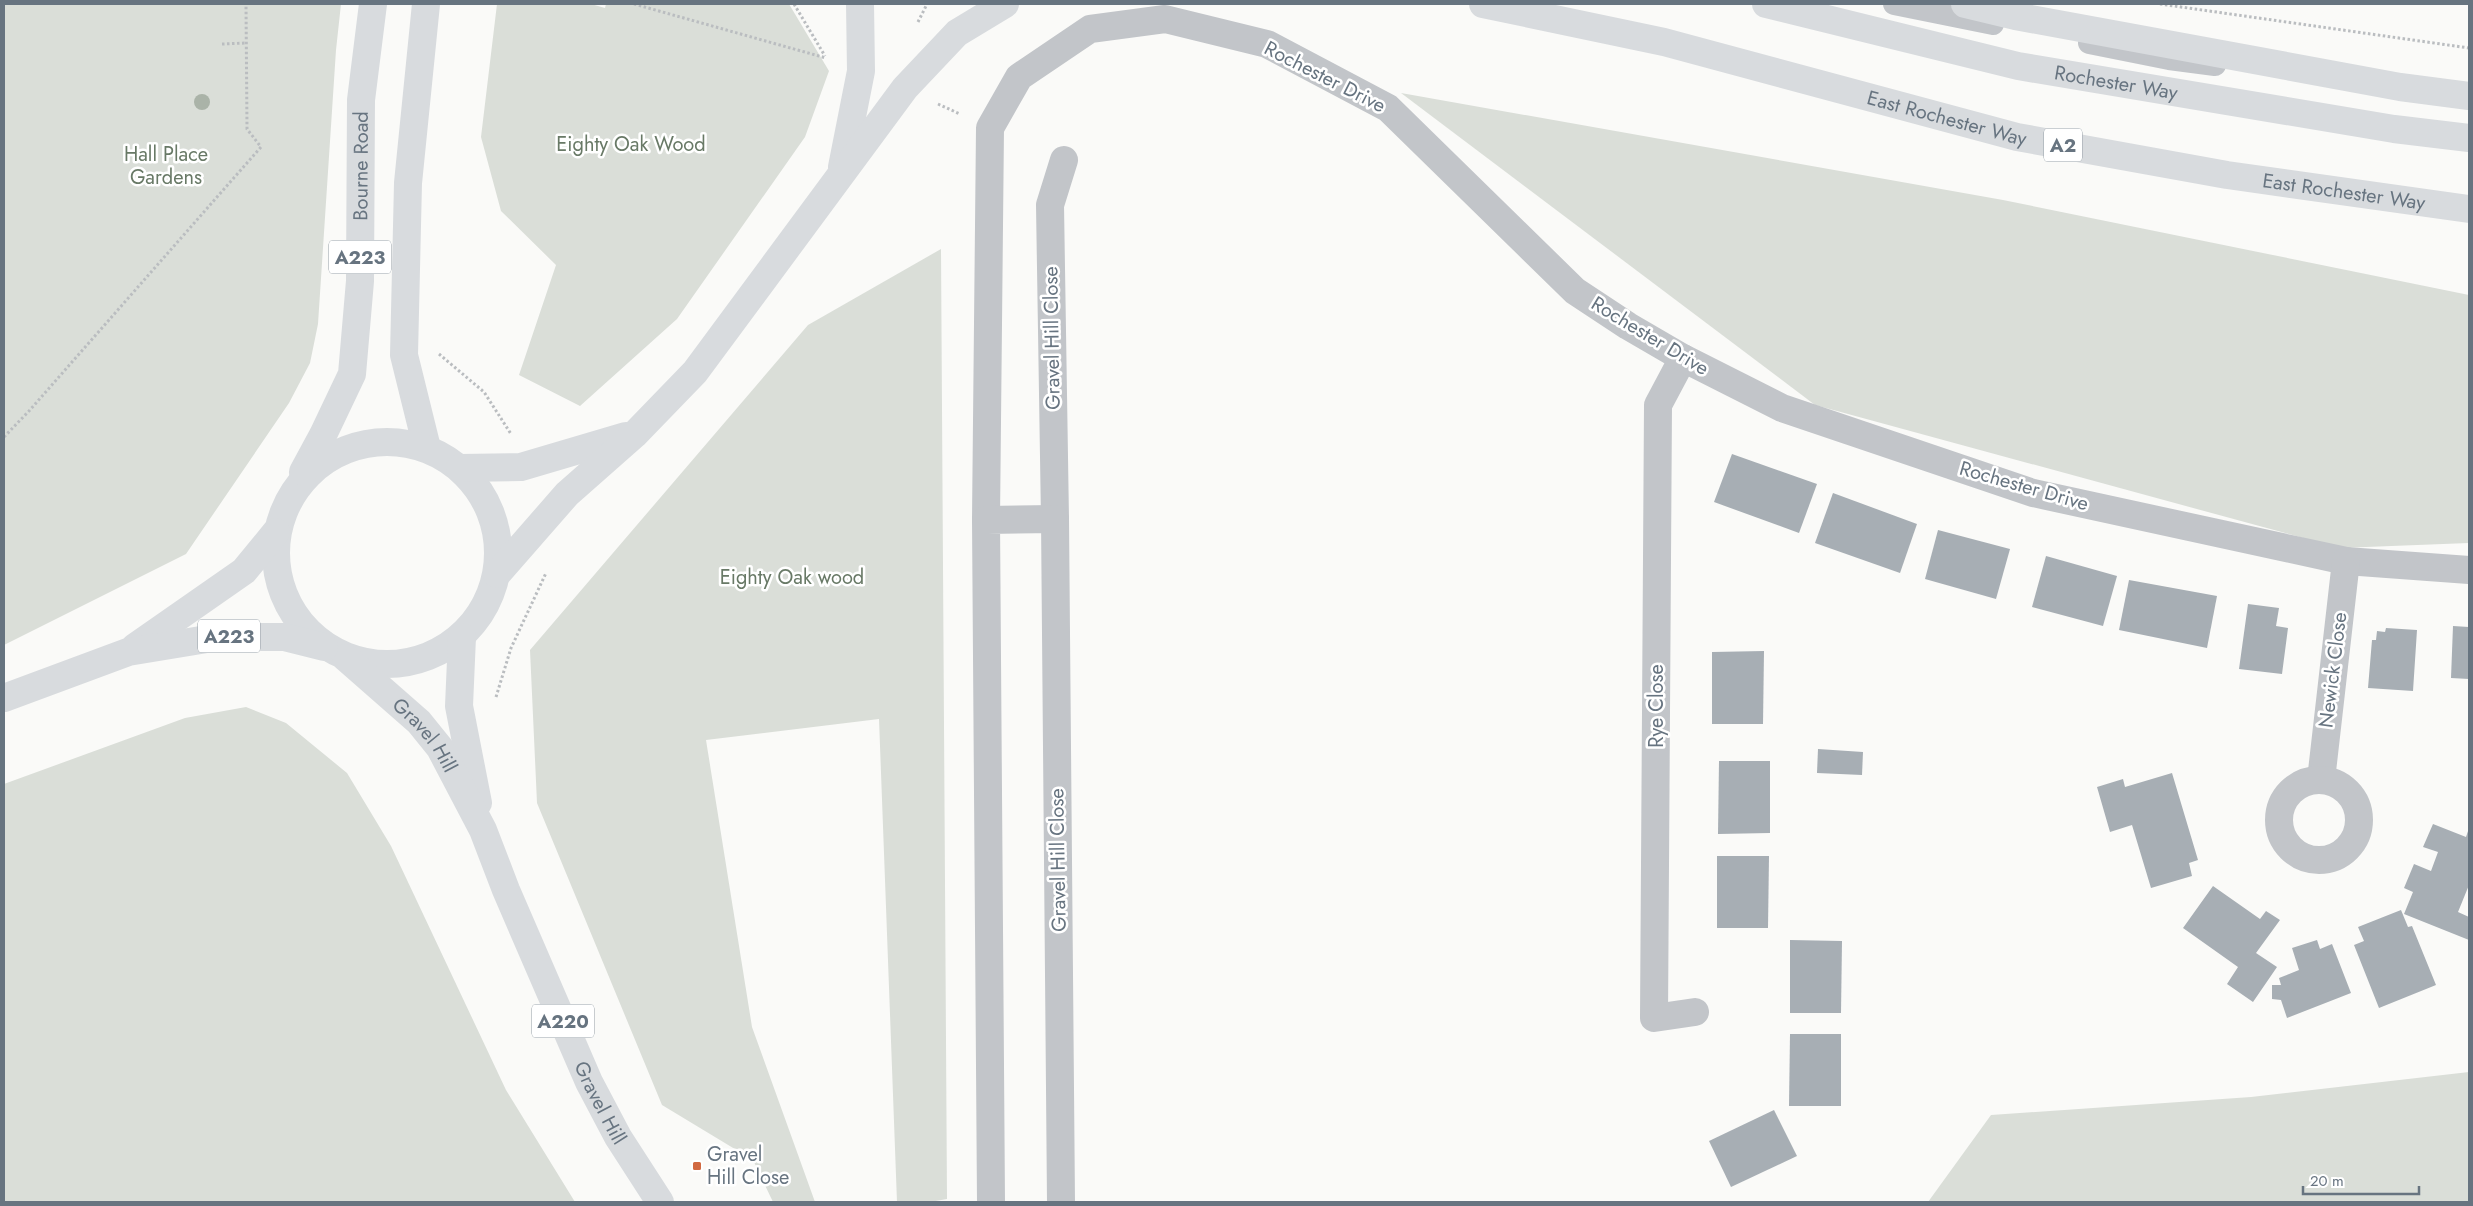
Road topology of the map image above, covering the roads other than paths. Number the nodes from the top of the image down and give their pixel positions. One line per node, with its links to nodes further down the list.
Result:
1 (372, 4): 21 (main road, Bourne Road / A223)
2 (426, 4): 19 (main road, A223)
3 (860, 4): 15 (main road)
4 (1004, 4): 15 (main road)
5 (1483, 4): 10 (main road)
6 (1550, 4): 10 (main road, A2)
7 (1766, 4): 13 (main road, Rochester Way)
8 (1894, 4): 11 (lane)
9 (1965, 4): 11 (main road)
10 (1664, 42): 16 (main road, East Rochester Way / A2)
11 (2400, 87): 12 (main road)
12 (2469, 96)
13 (2469, 138)
14 (1064, 160): 22 (street, Gravel Hill Close)
15 (841, 174): 18 (main road)
16 (2469, 209)
17 (1683, 358): 23 (street, Rochester Drive); 25 (street, Rochester Drive); 34 (street, Rye Close)
18 (635, 434): 20 (main road); 27 (main road)
19 (427, 448): 20 (main road); 21 (main road)
20 (460, 468): 27 (main road)
21 (290, 495): 24 (main road)
22 (1055, 519): 23 (street); 37 (street, Gravel Hill Close)
23 (986, 520): 36 (street)
24 (276, 532): 29 (main road, A223); 30 (main road)
25 (2346, 561): 26 (street, Rochester Drive); 32 (street, Newick Close)
26 (2469, 570)
27 (496, 574): 28 (main road)
28 (462, 637): 30 (main road); 33 (main road, Gravel Hill / A220)
29 (128, 652): 30 (main road, A223); 31 (main road, A223)
30 (338, 653): 33 (main road, Gravel Hill / A220)
31 (4, 698)
32 (2321, 780)
33 (483, 830): 35 (main road, Gravel Hill / A220)
34 (1696, 1012)
35 (660, 1202)
36 (991, 1202)
37 (1061, 1202)

